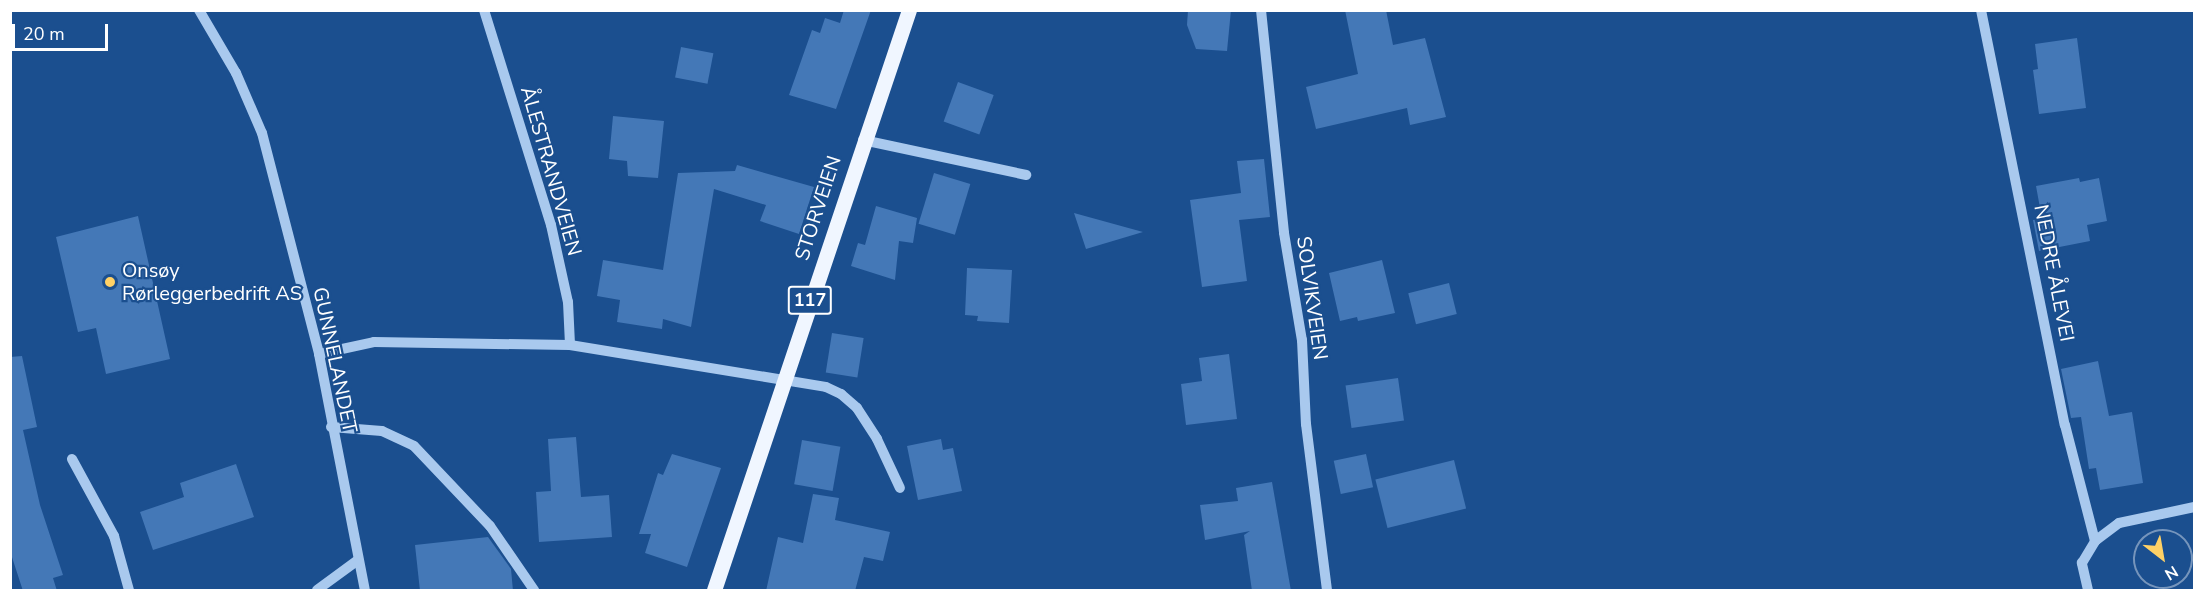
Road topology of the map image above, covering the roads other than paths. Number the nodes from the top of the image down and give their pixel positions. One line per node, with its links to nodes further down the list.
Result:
1 (199, 10): 9 (street, GUNNELANDET)
2 (484, 10): 8 (street, ÅLESTRANDVEIEN)
3 (909, 10): 6 (main road, STORVEIEN / 117)
4 (1261, 10): 22 (street, SOLVIKVEIEN)
5 (1981, 10): 15 (street, NEDRE ÅLEVEI)
6 (863, 140): 7 (street); 10 (main road, STORVEIEN / 117)
7 (1026, 175)
8 (570, 345): 9 (street); 10 (street)
9 (319, 354): 11 (street, GUNNELANDET)
10 (783, 382): 13 (street); 21 (main road, STORVEIEN / 117)
11 (331, 427): 16 (street, GUNNELANDET); 20 (street)
12 (72, 459): 17 (street)
13 (900, 488)
14 (2194, 507): 15 (street)
15 (2095, 541): 23 (street)
16 (358, 560): 18 (street); 19 (street, GUNNELANDET)
17 (129, 591)
18 (317, 591)
19 (365, 591)
20 (534, 591)
21 (714, 591)
22 (1327, 591)
23 (2088, 591)

